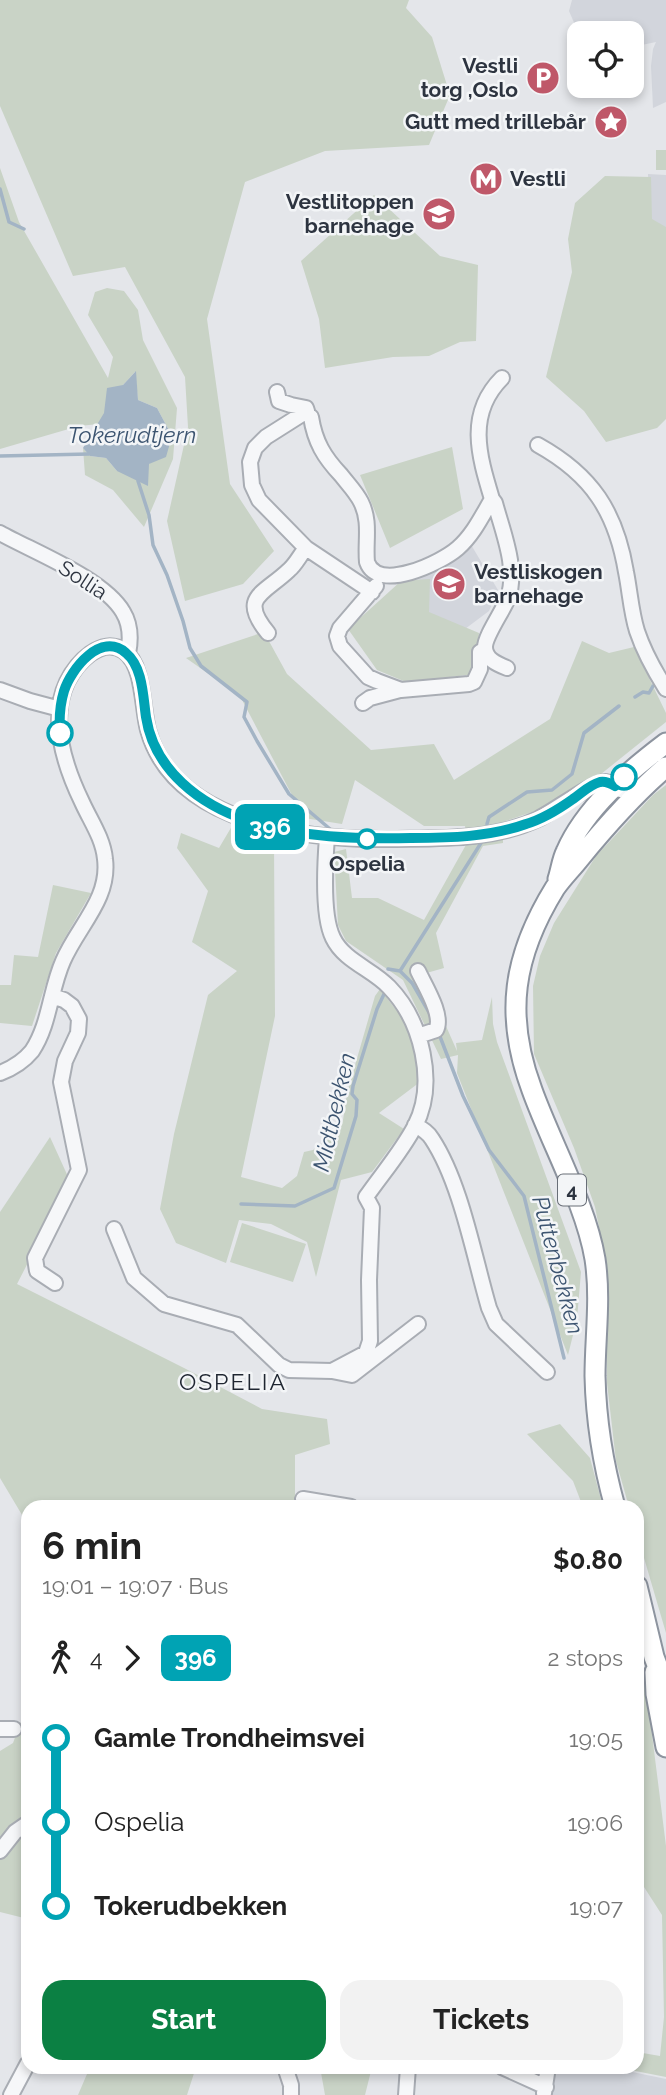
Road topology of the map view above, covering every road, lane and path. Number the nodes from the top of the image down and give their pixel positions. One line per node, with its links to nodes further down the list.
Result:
1 (502, 379): 5 (street)
2 (277, 393): 7 (street)
3 (312, 417): 8 (street)
4 (538, 445): 14 (street)
5 (492, 499): 8 (street); 11 (street)
6 (0, 533): 12 (street, Sollia)
7 (306, 548): 9 (street); 10 (street)
8 (383, 576): 9 (street)
9 (372, 592): 16 (street)
10 (268, 633)
11 (485, 649): 13 (street); 16 (street)
12 (128, 654): 18 (street); 23 (street, Sollia)
13 (506, 668)
14 (666, 689)
15 (0, 690): 18 (street)
16 (401, 690): 17 (street)
17 (363, 703)
18 (60, 709): 26 (street)
19 (666, 743): 21 (highway, 4)
20 (666, 767): 22 (highway, 4)
21 (615, 786): 22 (street); 23 (street, Sollia); 24 (highway, 4)
22 (629, 800): 24 (highway, 4)
23 (327, 837): 27 (street)
24 (556, 887): 37 (highway, 4)
25 (418, 971): 27 (street)
26 (52, 996): 28 (street); 31 (street)
27 (418, 1036): 29 (street)
28 (0, 1073)
29 (415, 1125): 33 (street); 34 (street)
30 (114, 1229): 33 (street)
31 (55, 1283)
32 (418, 1324): 33 (street)
33 (332, 1371)
34 (547, 1372)
35 (303, 1499): 36 (street)
36 (309, 1500)
37 (613, 1500)
38 (644, 1615): 39 (highway)
39 (654, 1657): 40 (highway); 41 (highway)
40 (666, 1688)
41 (666, 1747)
42 (21, 1828): 43 (street)
43 (0, 1851)
44 (22, 2074): 49 (street)
45 (287, 2074): 50 (street)
46 (408, 2074): 51 (street)
47 (514, 2074): 48 (street)
48 (544, 2091)
49 (11, 2095)
50 (291, 2095)
51 (406, 2095)

